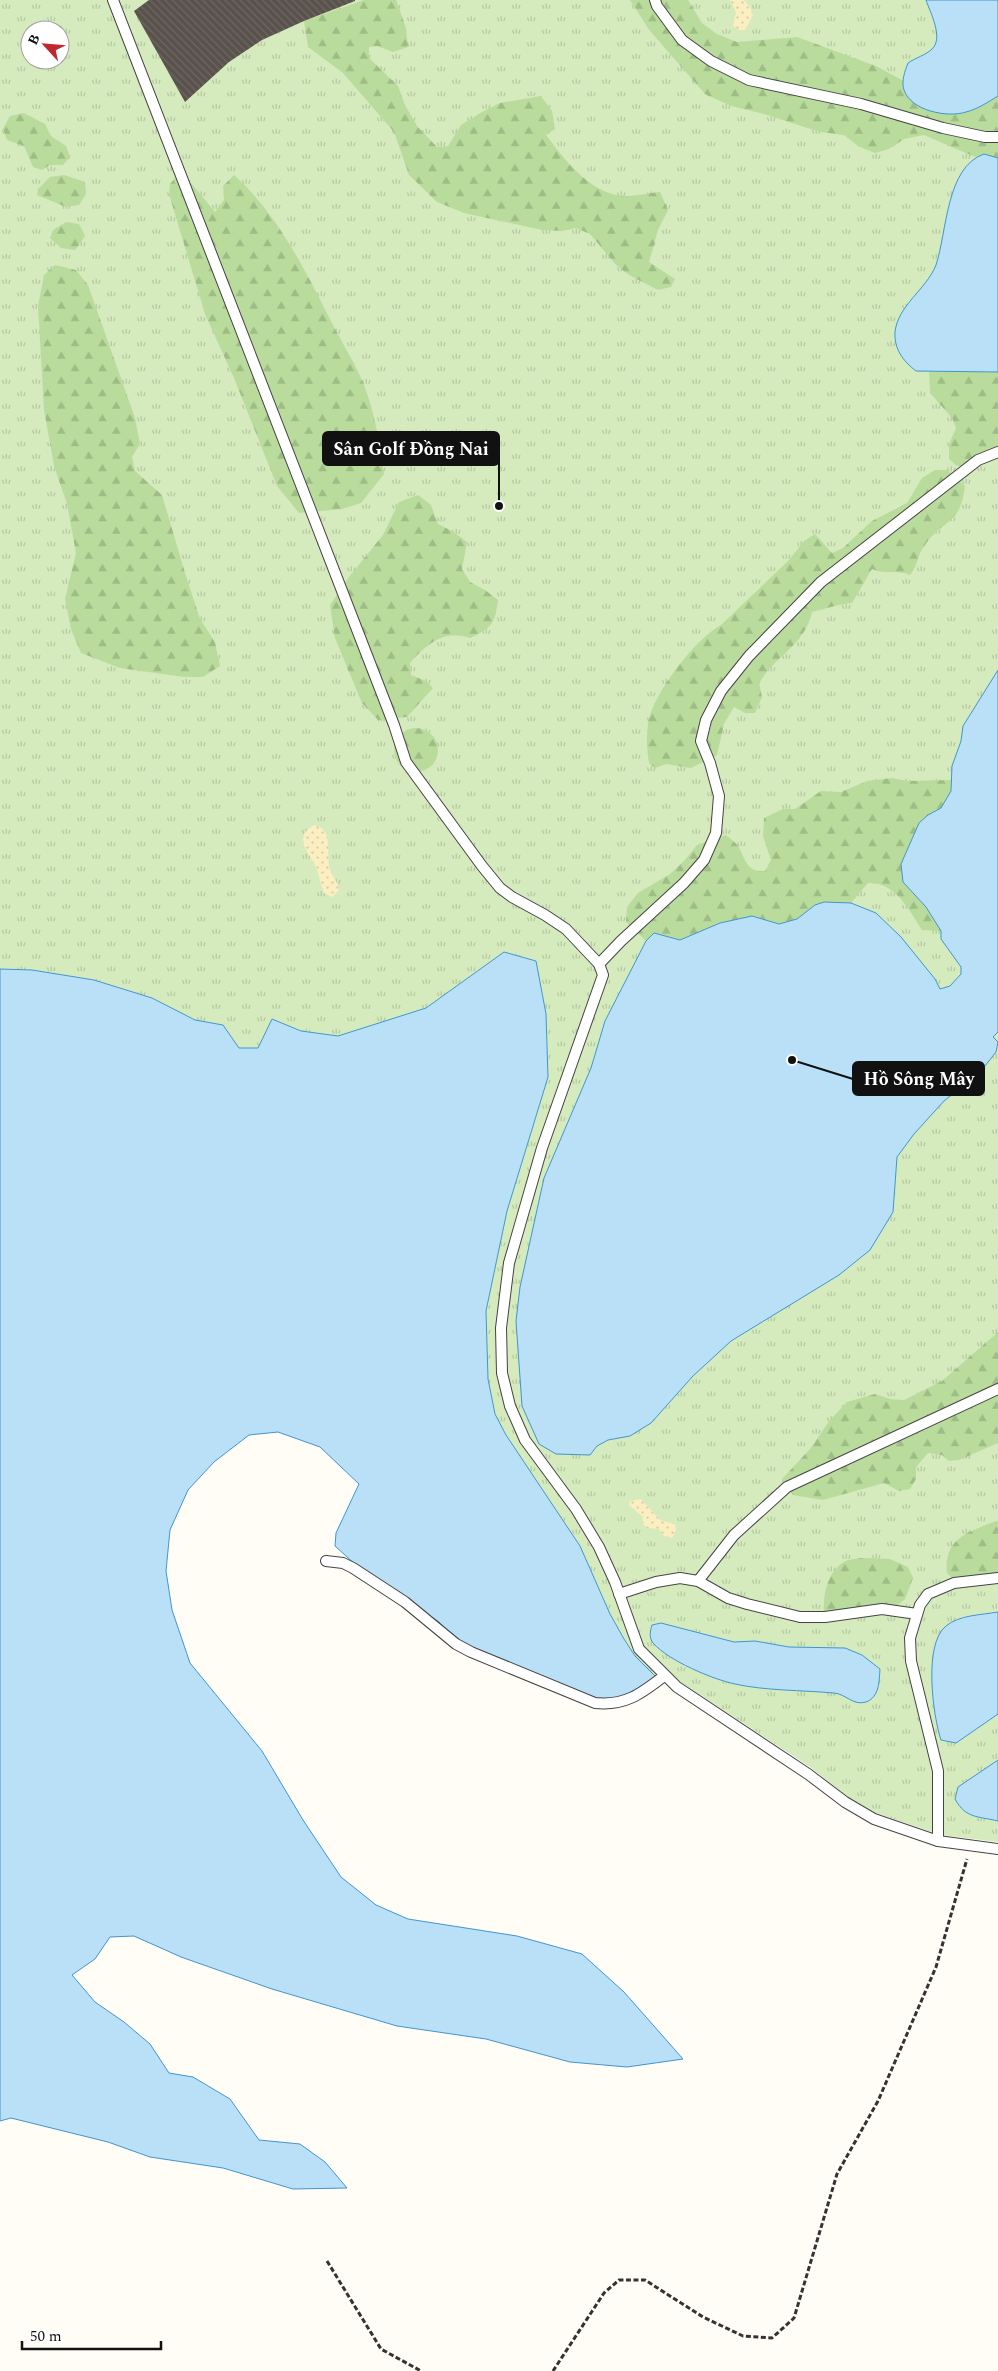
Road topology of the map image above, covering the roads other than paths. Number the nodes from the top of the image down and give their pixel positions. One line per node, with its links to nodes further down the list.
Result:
1 (113, 0): 5 (lane)
2 (655, 0): 3 (lane)
3 (998, 137)
4 (998, 452): 5 (lane)
5 (599, 964): 10 (lane)
6 (998, 1389): 9 (lane)
7 (326, 1561): 12 (lane)
8 (998, 1578): 11 (lane)
9 (698, 1581): 10 (lane); 11 (lane)
10 (619, 1594): 12 (lane)
11 (917, 1614): 13 (lane)
12 (664, 1676): 13 (lane)
13 (938, 1841): 14 (lane)
14 (998, 1849)

